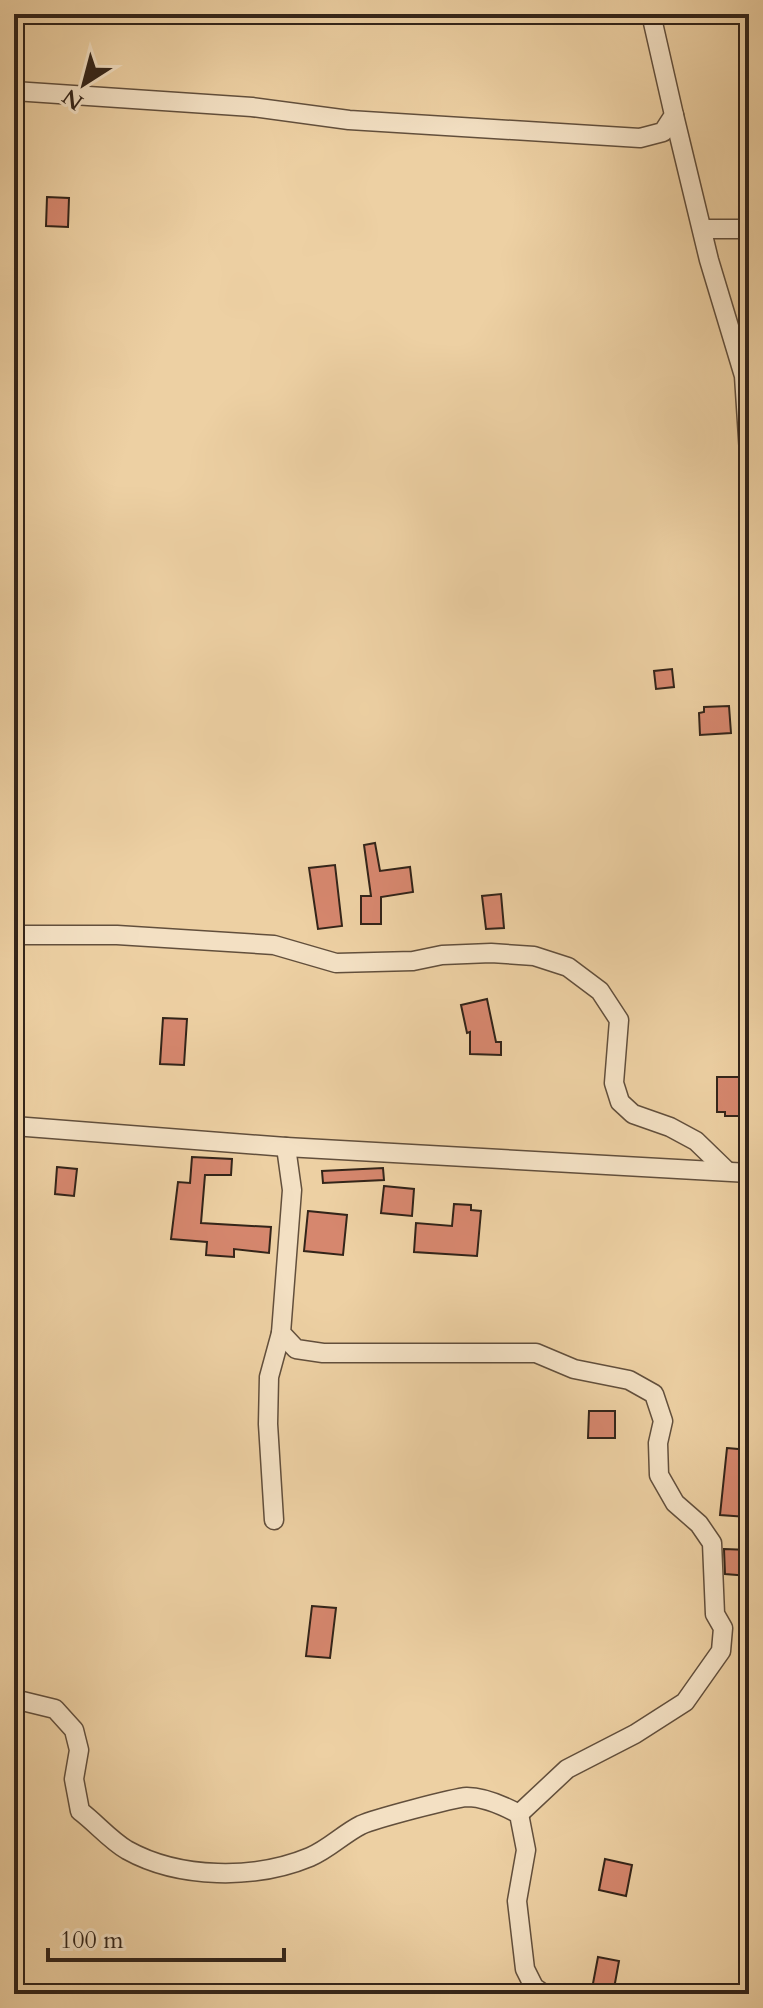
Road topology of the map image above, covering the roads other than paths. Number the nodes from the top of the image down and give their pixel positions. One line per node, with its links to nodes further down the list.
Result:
1 (651, 14): 3 (street)
2 (14, 91): 3 (street)
3 (674, 115): 4 (street)
4 (702, 229): 5 (street); 6 (street)
5 (749, 229)
6 (749, 453)
7 (14, 935): 10 (street)
8 (14, 1126): 9 (street)
9 (286, 1147): 10 (street); 12 (street)
10 (727, 1171): 11 (street)
11 (749, 1173)
12 (281, 1333): 13 (street); 15 (street)
13 (274, 1520)
14 (14, 1699): 15 (street)
15 (519, 1814): 16 (street)
16 (544, 1994)

